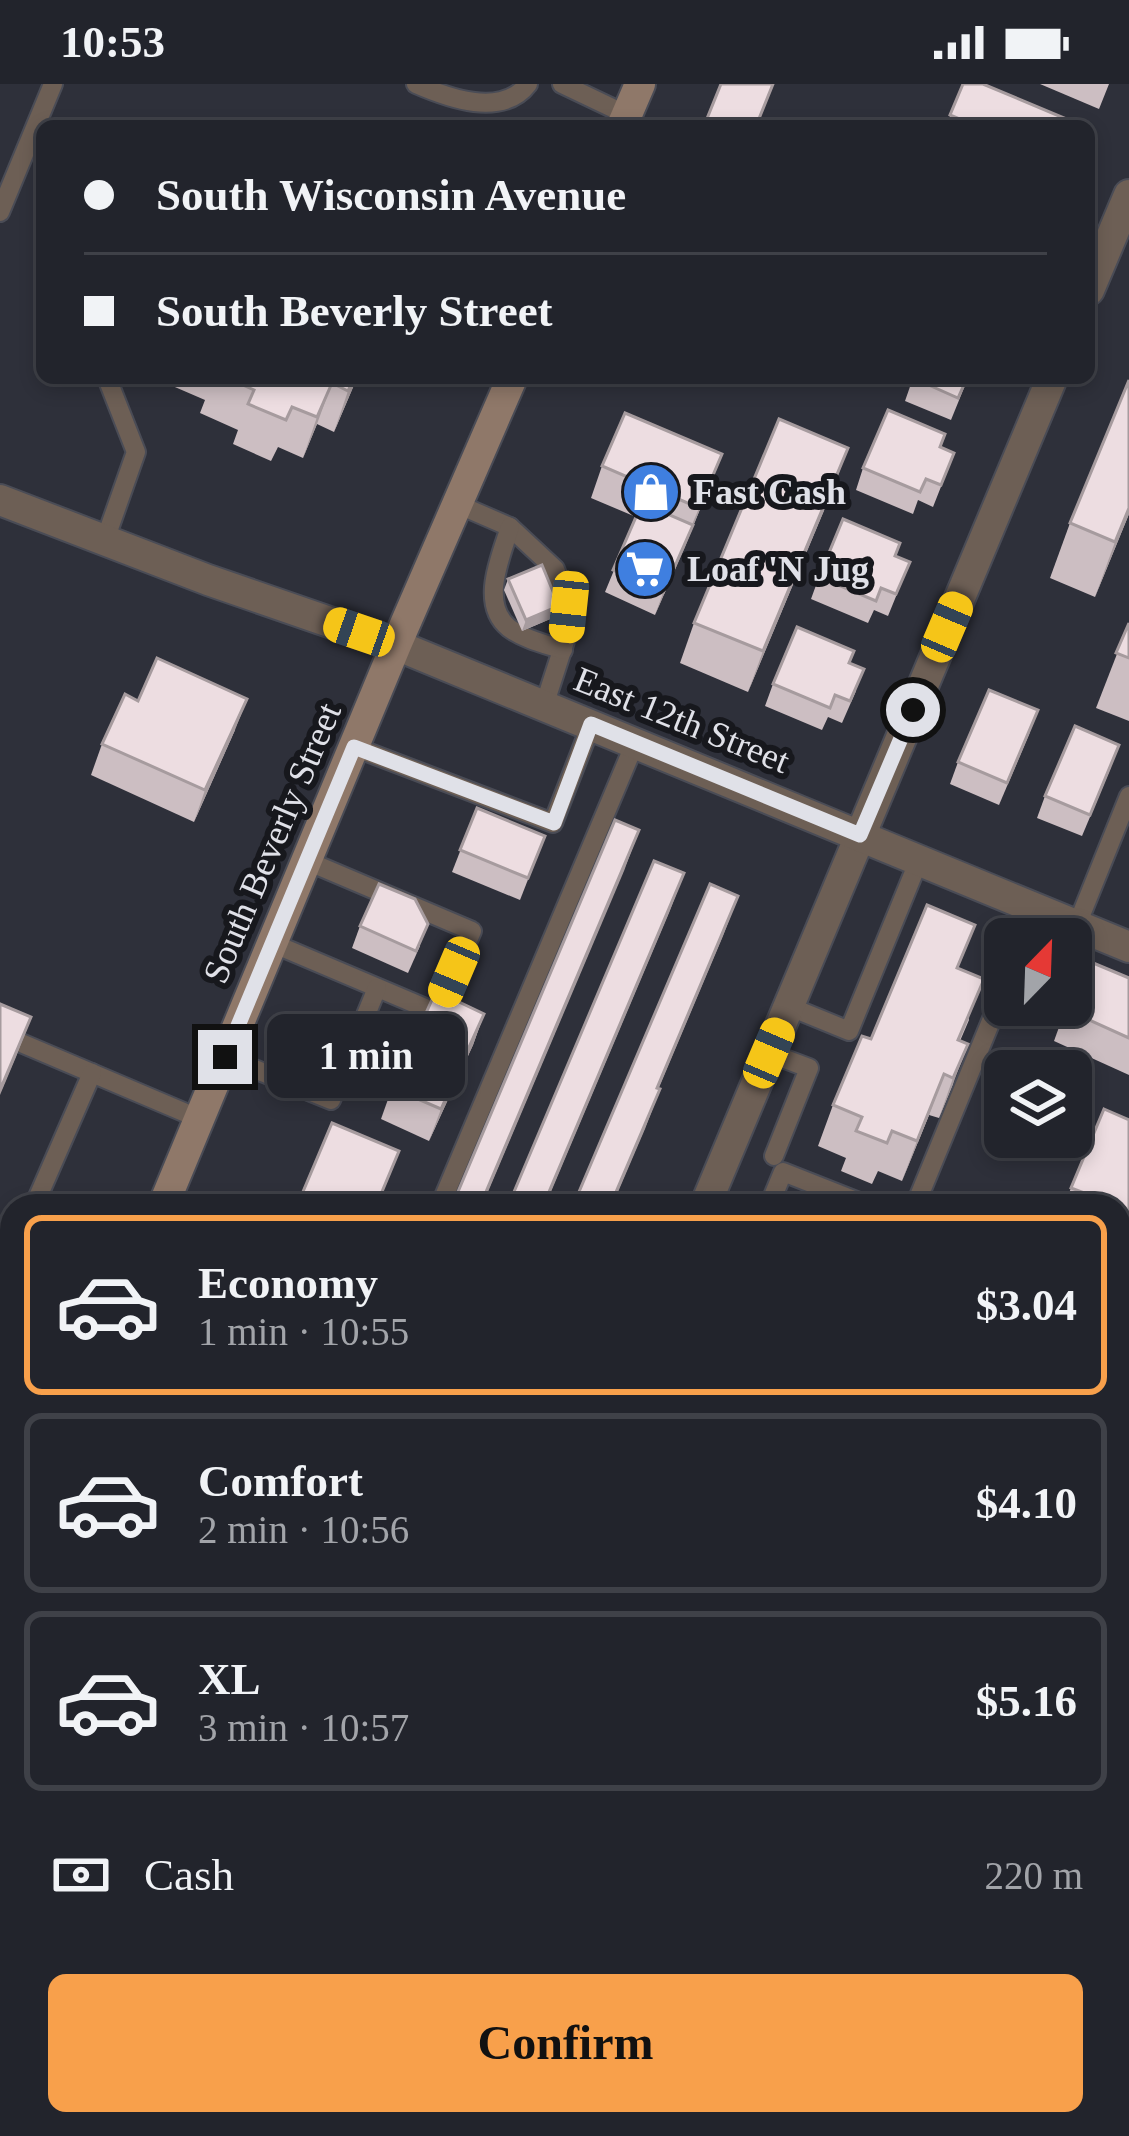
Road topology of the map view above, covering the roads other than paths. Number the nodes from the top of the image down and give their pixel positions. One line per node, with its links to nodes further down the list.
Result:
1 (53, 84): 6 (lane)
2 (416, 84): 3 (lane)
3 (528, 84)
4 (562, 84): 7 (lane)
5 (640, 84): 7 (main road)
6 (38, 120)
7 (624, 120)
8 (36, 125): 10 (lane)
9 (1129, 195): 11 (street)
10 (0, 212)
11 (1095, 276)
12 (109, 384): 18 (lane)
13 (509, 384): 16 (main road, South Beverly Street)
14 (1049, 384): 26 (street)
15 (0, 500): 18 (street, East 12th Street)
16 (457, 504): 17 (lane); 19 (main road, South Beverly Street)
17 (510, 527): 20 (lane); 20 (lane)
18 (105, 540): 19 (street, East 12th Street)
19 (396, 645): 21 (street, East 12th Street); 24 (main road, South Beverly Street)
20 (563, 650): 21 (lane)
21 (544, 706): 22 (street, East 12th Street)
22 (591, 724): 23 (street, East 12th Street); 24 (lane)
23 (635, 743): 26 (street, East 12th Street); 48 (lane)
24 (354, 747): 28 (main road, South Beverly Street)
25 (1129, 796): 32 (lane)
26 (860, 835): 27 (street, East 12th Street); 37 (street)
27 (919, 860): 29 (street, East 12th Street); 37 (lane)
28 (307, 861): 34 (main road, South Beverly Street); 36 (lane)
29 (1037, 909): 30 (lane); 31 (street, East 12th Street)
30 (1033, 918)
31 (1058, 918)
32 (1080, 918)
33 (1092, 932): 35 (street, East 12th Street)
34 (272, 943): 36 (lane); 41 (main road, South Beverly Street)
35 (1129, 947)
36 (377, 988): 41 (lane)
37 (788, 1006): 40 (street)
38 (989, 1026): 52 (lane)
39 (0, 1034): 42 (lane)
40 (769, 1053): 44 (street); 45 (lane)
41 (225, 1057): 43 (main road, South Beverly Street)
42 (92, 1073): 43 (lane); 46 (lane)
43 (200, 1118): 47 (main road, South Beverly Street)
44 (732, 1140): 45 (lane); 49 (street)
45 (778, 1164): 50 (lane); 51 (lane)
46 (39, 1194)
47 (168, 1194)
48 (445, 1194)
49 (710, 1194)
50 (772, 1194)
51 (843, 1194)
52 (920, 1194)

